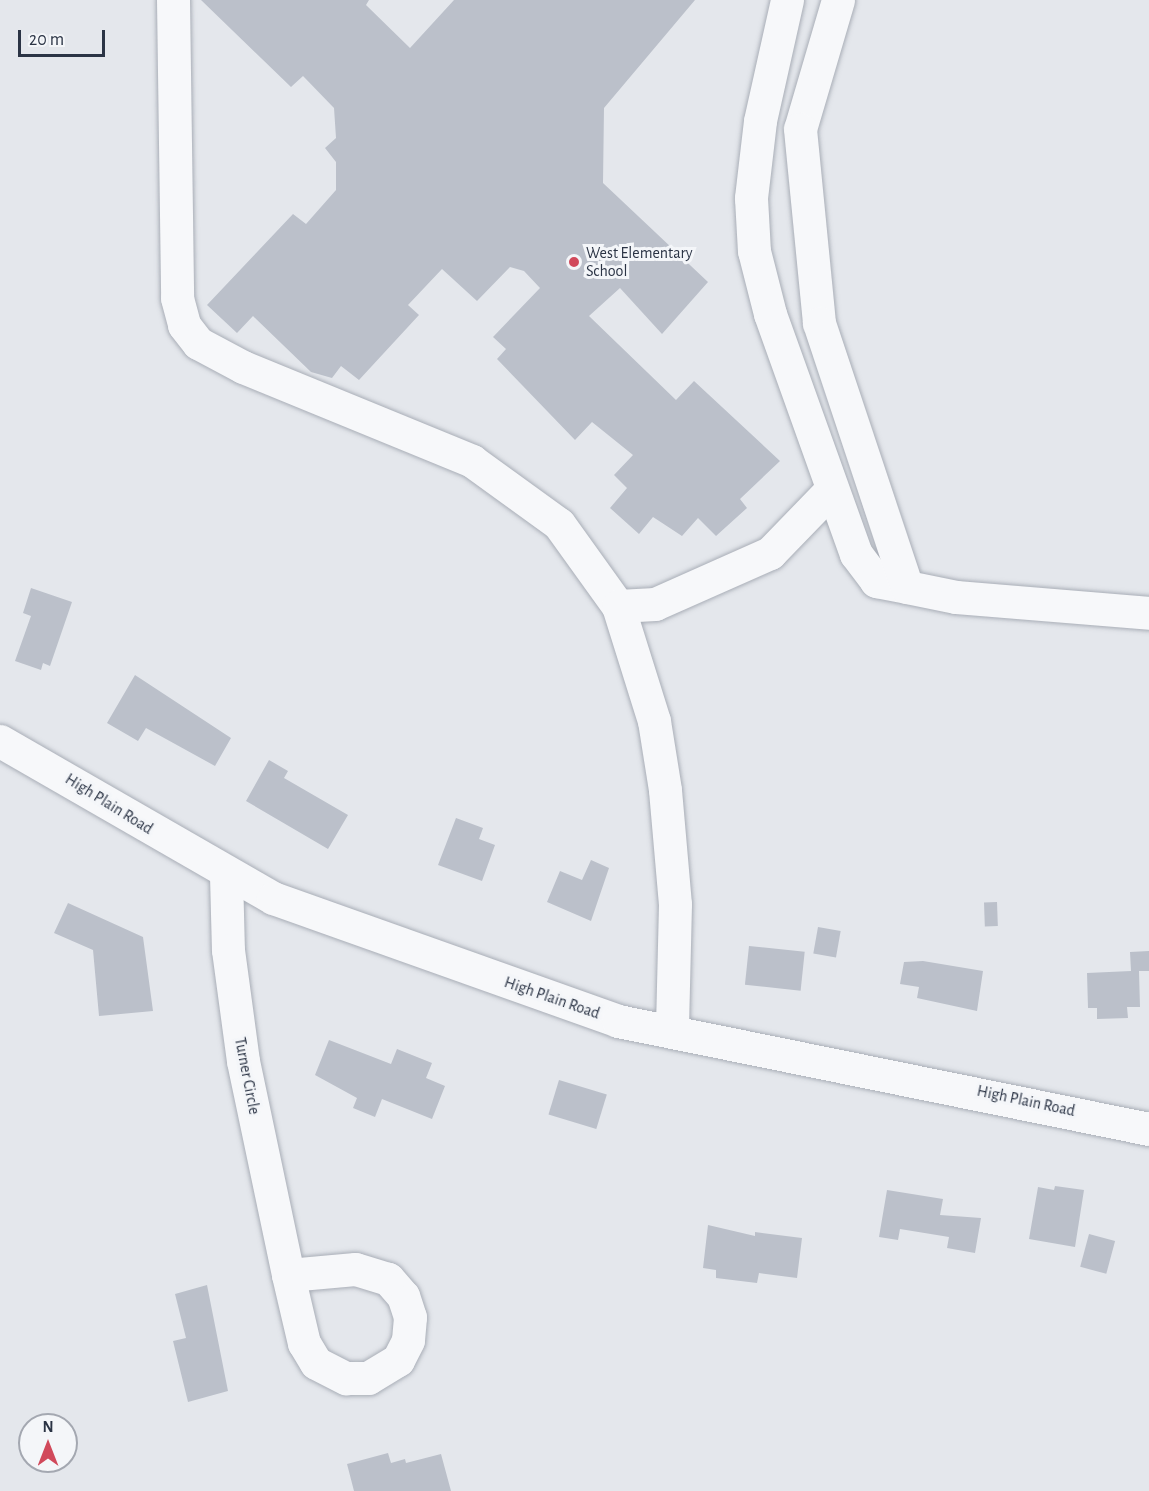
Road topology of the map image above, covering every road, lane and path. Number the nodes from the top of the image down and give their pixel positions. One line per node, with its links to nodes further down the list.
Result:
1 (173, 0): 6 (street)
2 (787, 0): 4 (street)
3 (838, 0): 5 (street)
4 (831, 490): 5 (street); 6 (street)
5 (906, 587): 7 (street)
6 (618, 606): 10 (street)
7 (1149, 613)
8 (0, 741): 9 (street, High Plain Road)
9 (226, 876): 10 (street, High Plain Road); 12 (street, Turner Circle)
10 (672, 1030): 11 (street, High Plain Road)
11 (1149, 1128)
12 (288, 1275)

